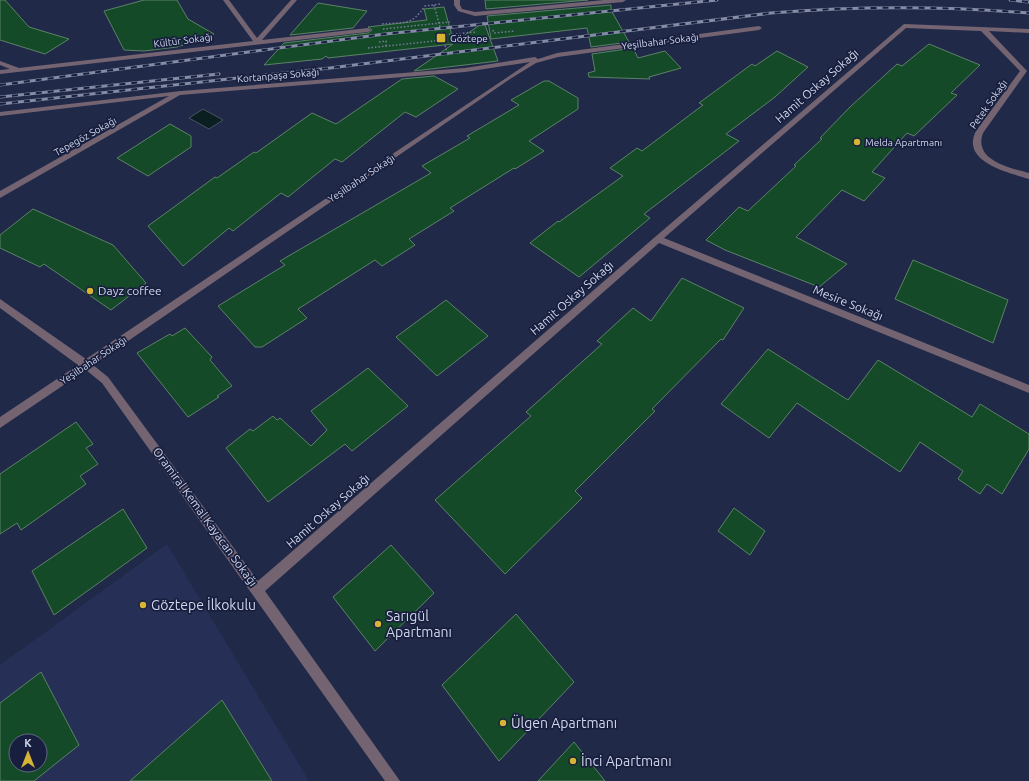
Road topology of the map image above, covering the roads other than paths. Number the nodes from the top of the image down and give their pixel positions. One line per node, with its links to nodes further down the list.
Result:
1 (226, 0): 10 (street)
2 (294, 0): 10 (street)
3 (457, 0): 4 (street)
4 (616, 0): 5 (street)
5 (623, 0)
6 (759, 28): 11 (street, Yeşilbahar Sokağı)
7 (983, 29): 9 (street); 15 (street, Petek Sokağı); 20 (street, Hamit Oskay Sokağı)
8 (368, 30): 10 (street, Kültür Sokağı)
9 (1029, 31)
10 (258, 42): 13 (street, Kültür Sokağı)
11 (557, 55): 16 (street, Kortanpaşa Sokağı); 22 (street, Yeşilbahar Sokağı)
12 (0, 63): 13 (street)
13 (18, 70): 14 (street, Kültür Sokağı)
14 (0, 72)
15 (1026, 72): 18 (street, Petek Sokağı)
16 (180, 93): 17 (street, Kortanpaşa Sokağı); 19 (street, Tepegöz Sokağı)
17 (0, 114)
18 (1029, 176)
19 (0, 195)
20 (658, 239): 23 (street, Mesire Sokağı); 25 (street, Hamit Oskay Sokağı)
21 (0, 303): 22 (street, Oramiral Kemal Kayacan Sokağı)
22 (86, 364): 24 (street, Yeşilbahar Sokağı); 25 (street, Oramiral Kemal Kayacan Sokağı)
23 (1029, 389)
24 (0, 423)
25 (257, 590): 26 (street, Oramiral Kemal Kayacan Sokağı)
26 (393, 781)

